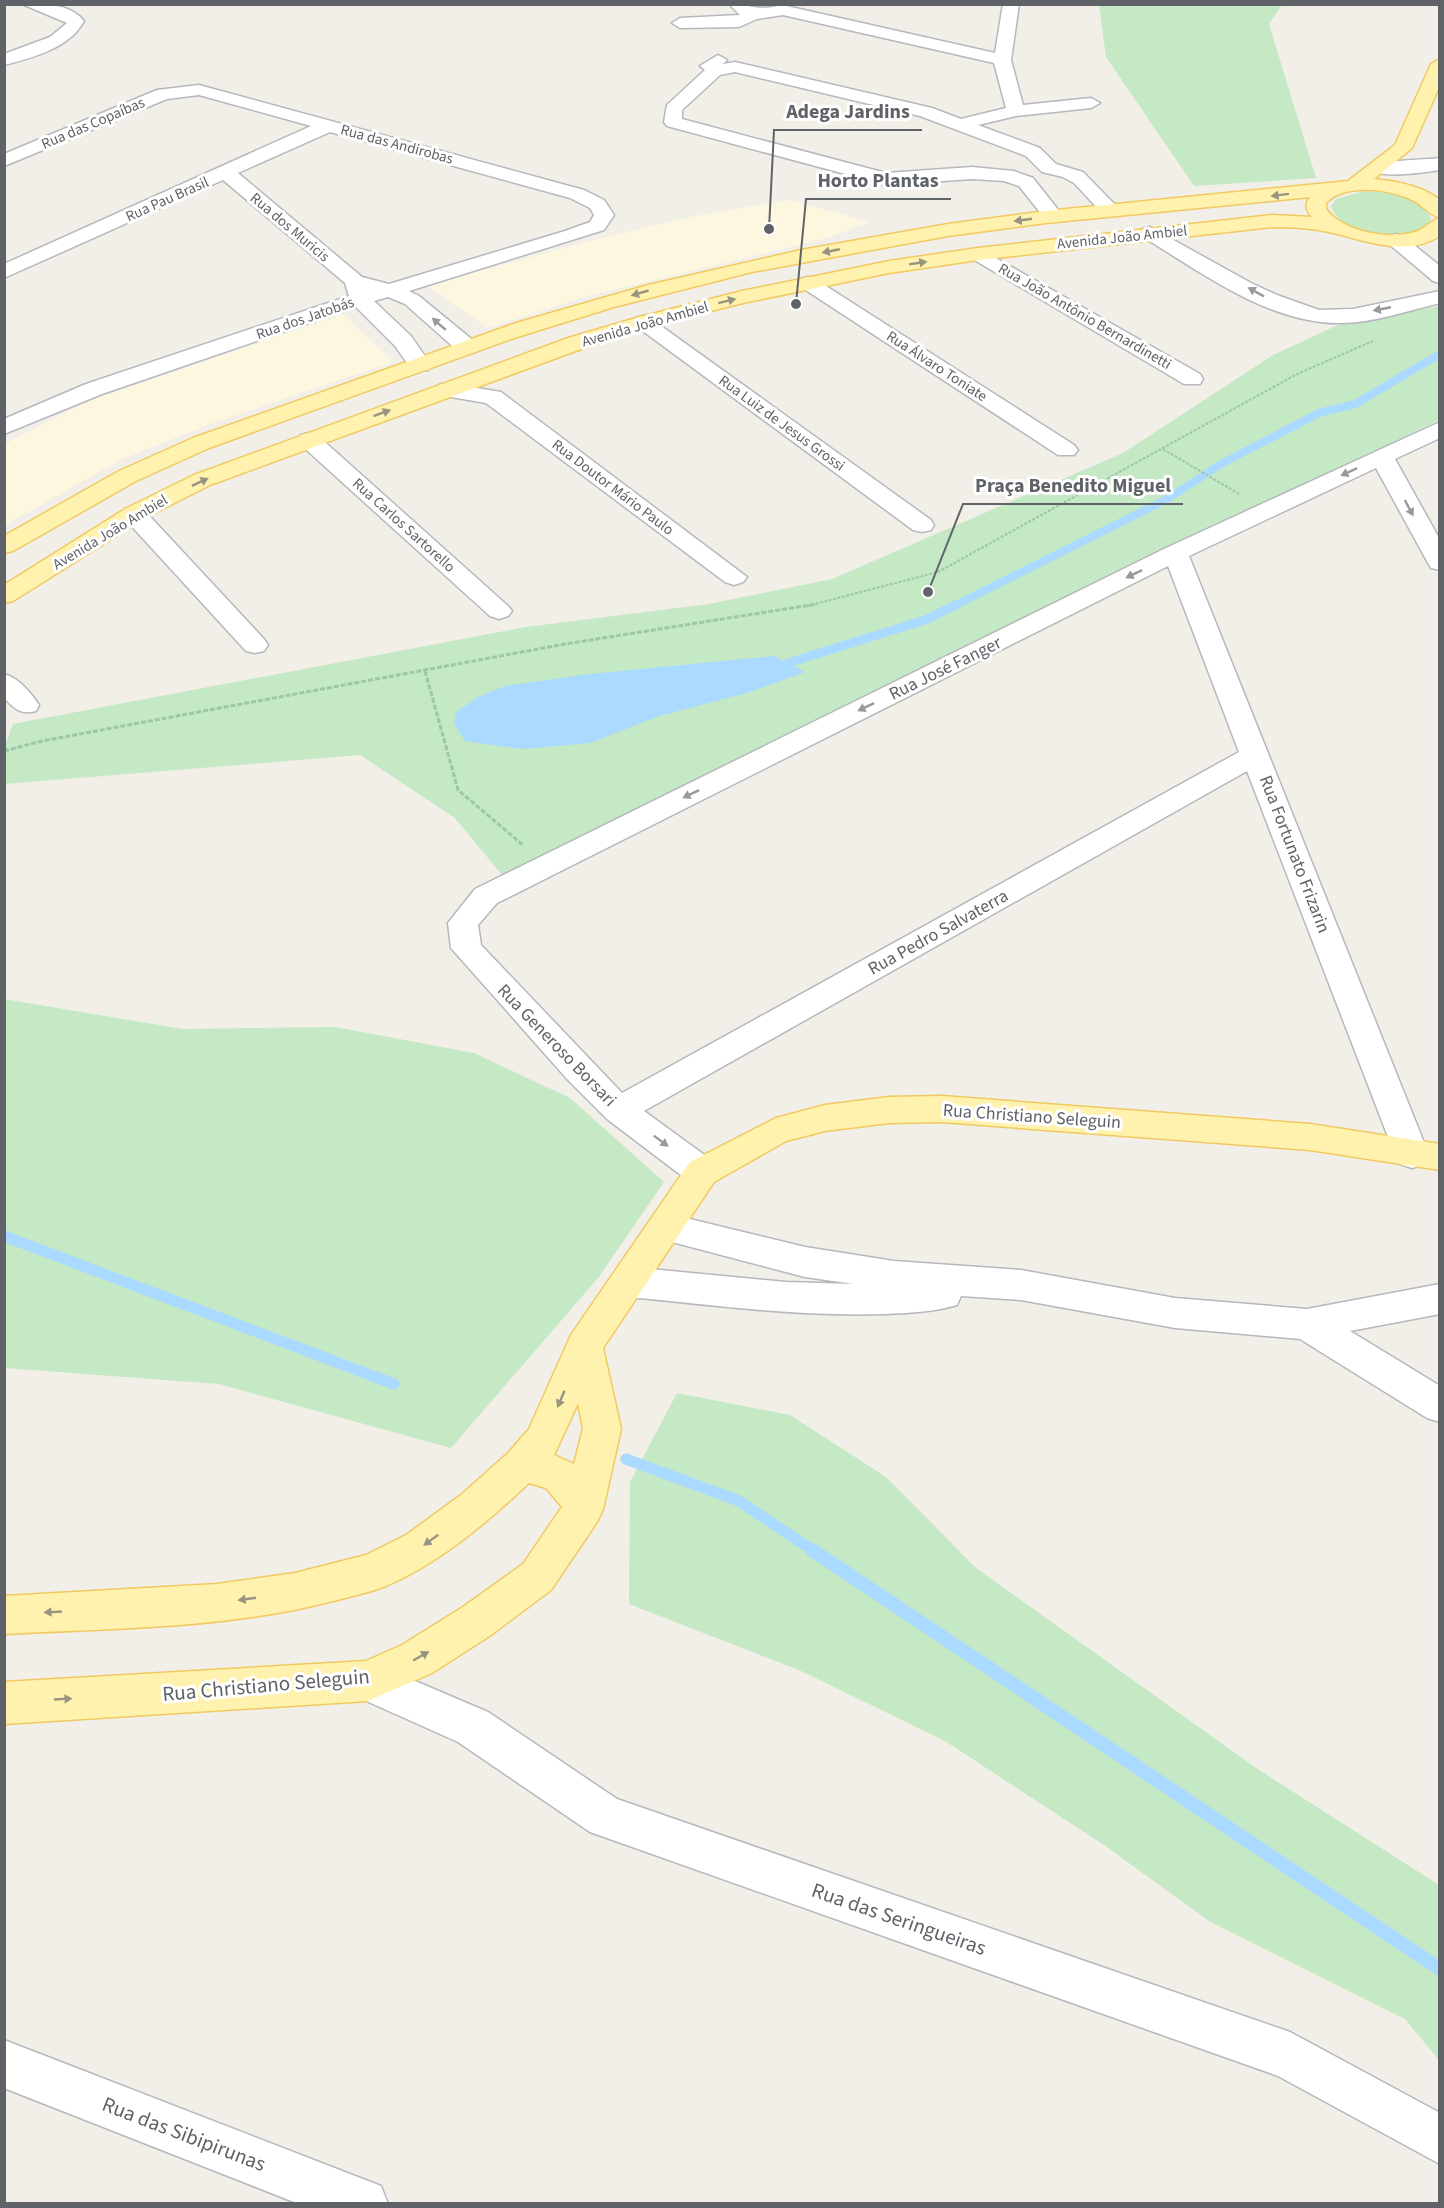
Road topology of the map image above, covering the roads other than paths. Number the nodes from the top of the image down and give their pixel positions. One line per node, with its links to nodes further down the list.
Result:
1 (30, 4): 7 (street)
2 (737, 4): 5 (street)
3 (1011, 4): 8 (street)
4 (784, 7): 5 (street); 8 (street)
5 (755, 14): 6 (street)
6 (680, 23)
7 (4, 60)
8 (1002, 60): 12 (street)
9 (1440, 64): 15 (main road)
10 (183, 90): 14 (street, Rua das Andirobas); 16 (street, Rua das Copaíbas)
11 (1091, 103): 12 (street)
12 (1016, 111): 13 (street)
13 (957, 124): 23 (street); 25 (street)
14 (328, 125): 20 (street, Rua Pau Brasil); 24 (street, Rua das Andirobas)
15 (1403, 148): 18 (main road); 19 (main road)
16 (4, 161)
17 (1440, 164): 19 (street)
18 (1379, 168): 19 (street); 21 (main road)
19 (1413, 168): 22 (main road)
20 (226, 173): 31 (street, Rua Pau Brasil); 34 (street, Rua dos Muricis)
21 (1346, 186): 22 (main road, Avenida João Ambiel); 23 (main road, Avenida João Ambiel, one-way to 23); 27 (main road)
22 (1435, 207)
23 (1110, 210): 25 (main road, Avenida João Ambiel)
24 (604, 215): 35 (street, Rua dos Jatobás)
25 (1053, 216): 38 (main road, Avenida João Ambiel, one-way to 38)
26 (1440, 224): 29 (main road, Avenida João Ambiel)
27 (1334, 227): 28 (main road, Avenida João Ambiel); 29 (main road, Avenida João Ambiel)
28 (1150, 233): 30 (main road, Avenida João Ambiel); 36 (street, one-way to 28)
29 (1396, 240): 32 (street)
30 (978, 254): 33 (main road, Avenida João Ambiel, one-way to 30); 40 (street, Rua João Antônio Bernardinetti)
31 (4, 272)
32 (1440, 278)
33 (808, 283): 37 (main road, Avenida João Ambiel, one-way to 33); 46 (street, Rua Álvaro Toniate)
34 (357, 290): 35 (street, Rua dos Jatobás); 39 (street, Rua dos Muricis); 43 (street, Rua dos Jatobás)
35 (389, 290): 38 (street, one-way to 35)
36 (1440, 297)
37 (643, 322): 41 (main road, Avenida João Ambiel); 49 (street, Rua Luiz de Jesus Grossi)
38 (467, 347): 39 (main road, Avenida João Ambiel); 41 (main road)
39 (420, 365): 42 (main road); 50 (main road, Avenida João Ambiel)
40 (1192, 379)
41 (490, 387): 42 (street, Rua Doutor Mário Paulo); 53 (street, Rua Doutor Mário Paulo)
42 (447, 390): 45 (main road, Avenida João Ambiel, one-way to 42)
43 (4, 428)
44 (1440, 429): 47 (street, Rua José Fanger)
45 (309, 440): 48 (main road, Avenida João Ambiel, one-way to 45); 55 (street, Rua Carlos Sartorello)
46 (1066, 450)
47 (1382, 457): 51 (street, Rua José Fanger, one-way to 51); 52 (street, one-way to 52)
48 (134, 514): 54 (main road, Avenida João Ambiel); 56 (street)
49 (922, 525)
50 (4, 546)
51 (1175, 553): 59 (street, Rua Fortunato Frizarin); 60 (street, Rua José Fanger, one-way to 60)
52 (1440, 564)
53 (734, 577)
54 (4, 596)
55 (499, 611)
56 (255, 645)
57 (4, 682): 58 (street)
58 (26, 705)
59 (1256, 754): 61 (street, Rua Pedro Salvaterra); 62 (street, Rua Fortunato Frizarin)
60 (463, 923): 61 (street, Rua Generoso Borsari)
61 (619, 1110): 63 (street, Rua Generoso Borsari, one-way to 63)
62 (1426, 1156): 63 (main road, Rua Christiano Seleguin)
63 (702, 1172): 64 (main road, Rua Christiano Seleguin)
64 (665, 1227): 65 (main road, Rua Christiano Seleguin); 66 (street)
65 (629, 1282): 66 (street); 69 (main road, Rua Christiano Seleguin)
66 (1021, 1285): 68 (street)
67 (1440, 1299): 68 (street)
68 (1307, 1324): 70 (street)
69 (584, 1346): 71 (main road, Rua Christiano Seleguin, one-way to 71); 72 (main road, Rua Christiano Seleguin)
70 (1440, 1406)
71 (522, 1465): 72 (main road); 73 (main road, Rua Christiano Seleguin, one-way to 73)
72 (583, 1509): 74 (main road, Rua Christiano Seleguin, one-way to 72)
73 (4, 1615)
74 (368, 1681): 75 (main road, Rua Christiano Seleguin, one-way to 74); 77 (street, Rua das Seringueiras)
75 (4, 1703)
76 (4, 2064): 78 (street, Rua das Sibipirunas)
77 (1440, 2140)
78 (363, 2204)

